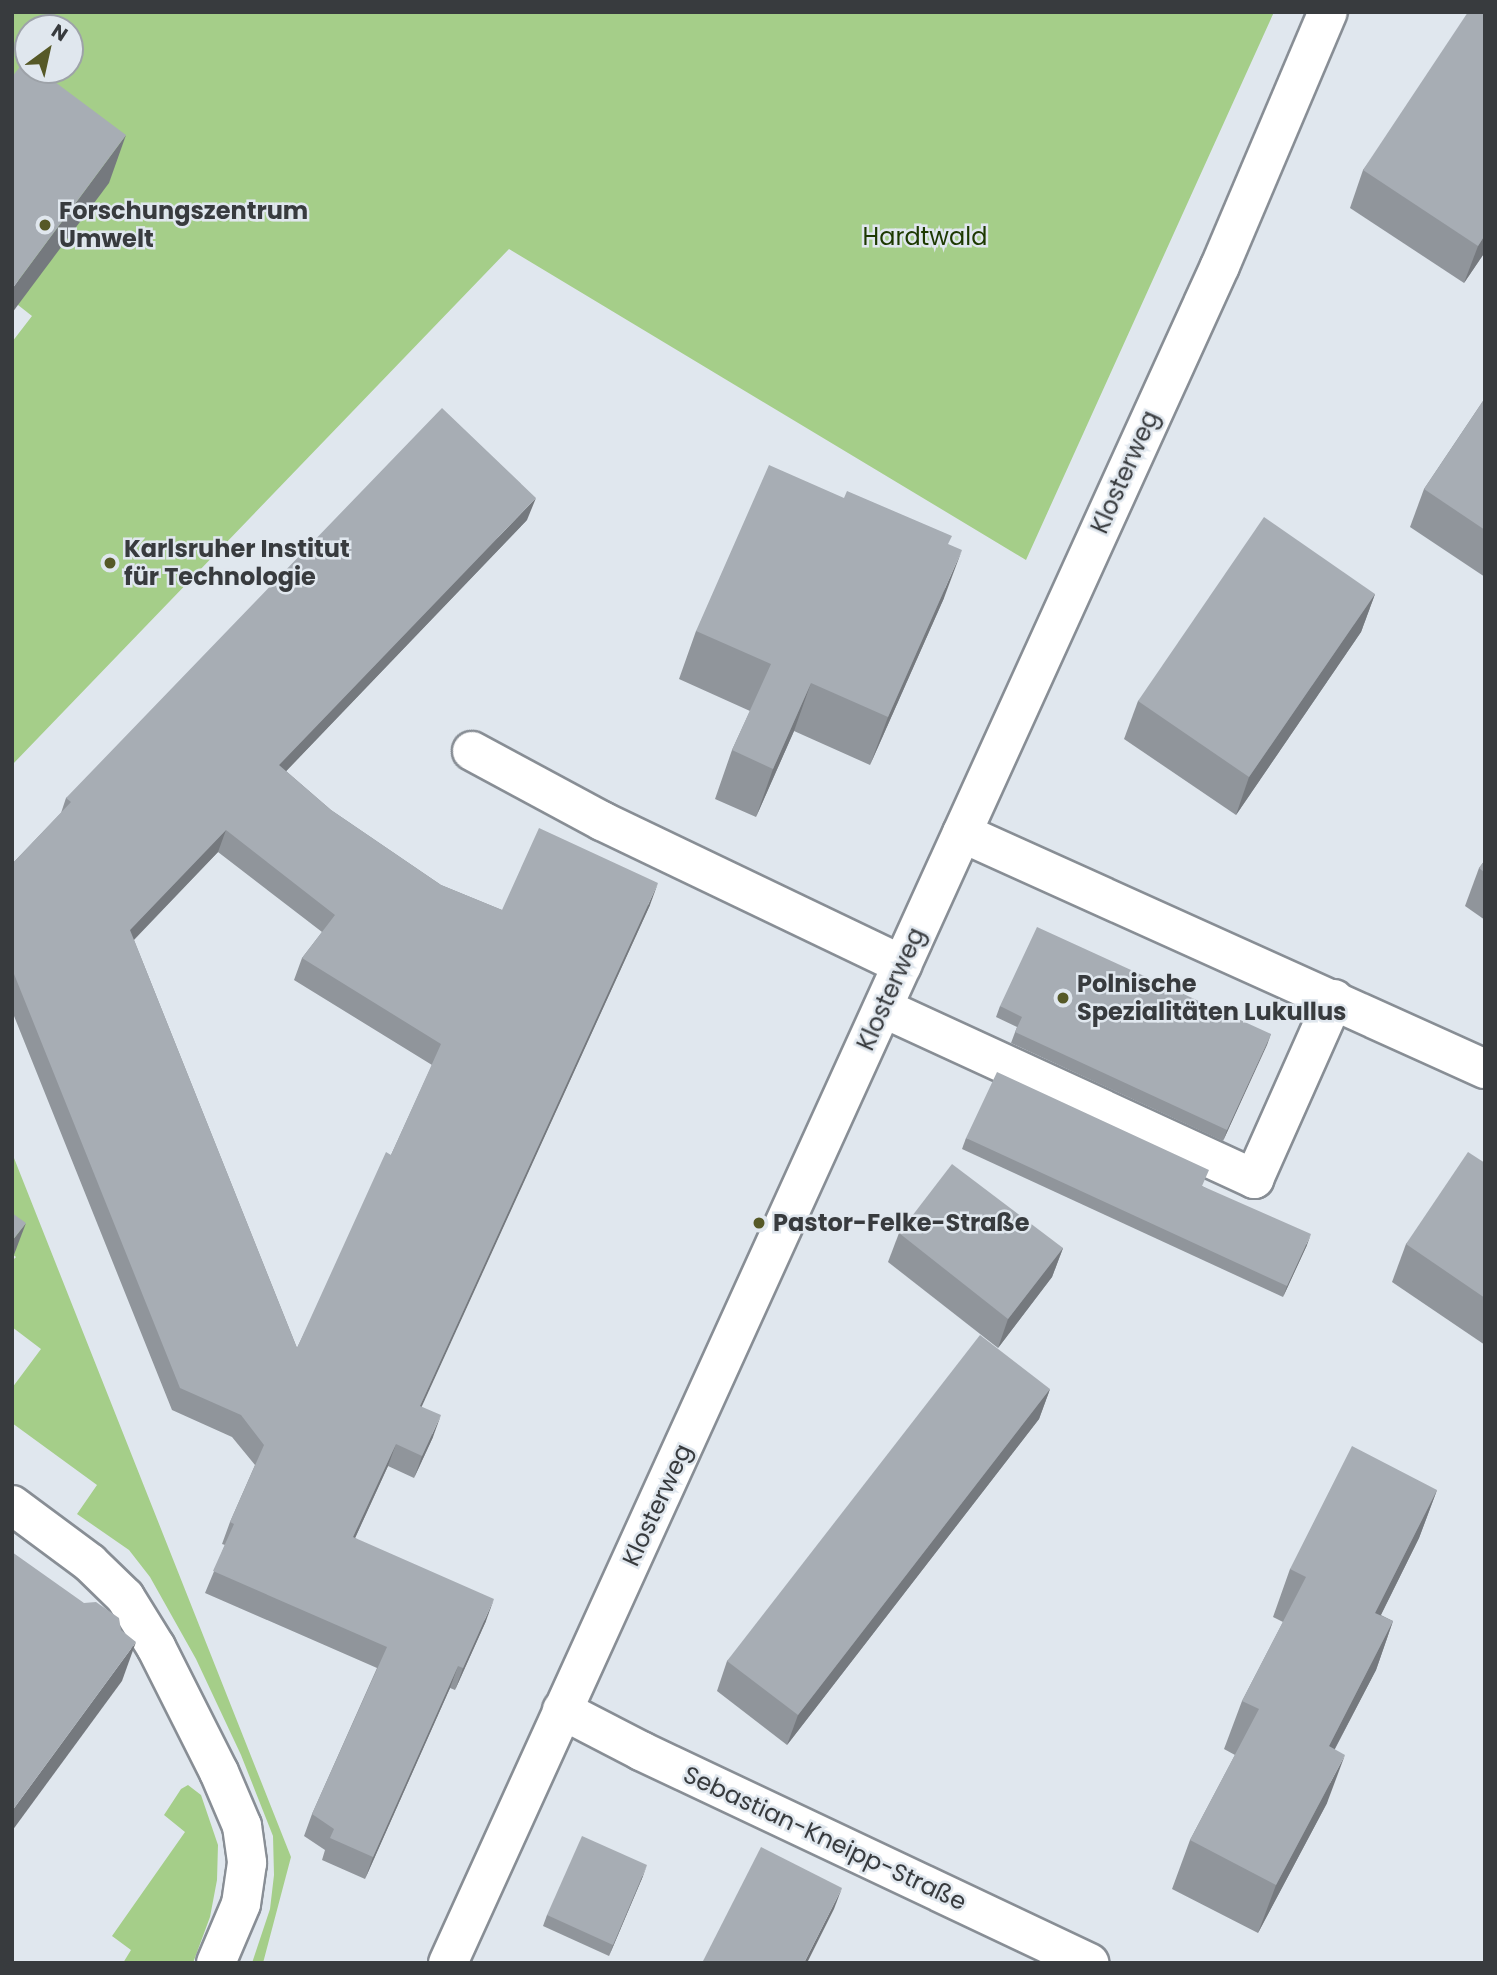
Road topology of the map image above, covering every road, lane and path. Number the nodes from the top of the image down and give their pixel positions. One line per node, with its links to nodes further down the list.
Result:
1 (1328, 12): 3 (street, Klosterweg)
2 (472, 751): 4 (street)
3 (962, 833): 4 (street, Klosterweg); 5 (street)
4 (902, 965): 6 (street, Klosterweg)
5 (1334, 999): 6 (street); 7 (street)
6 (883, 1008): 9 (street, Klosterweg)
7 (1485, 1069)
8 (12, 1506): 10 (street)
9 (562, 1710): 11 (street, Klosterweg); 12 (street, Sebastian-Kneipp-Straße)
10 (216, 1963)
11 (448, 1963)
12 (1089, 1963)

